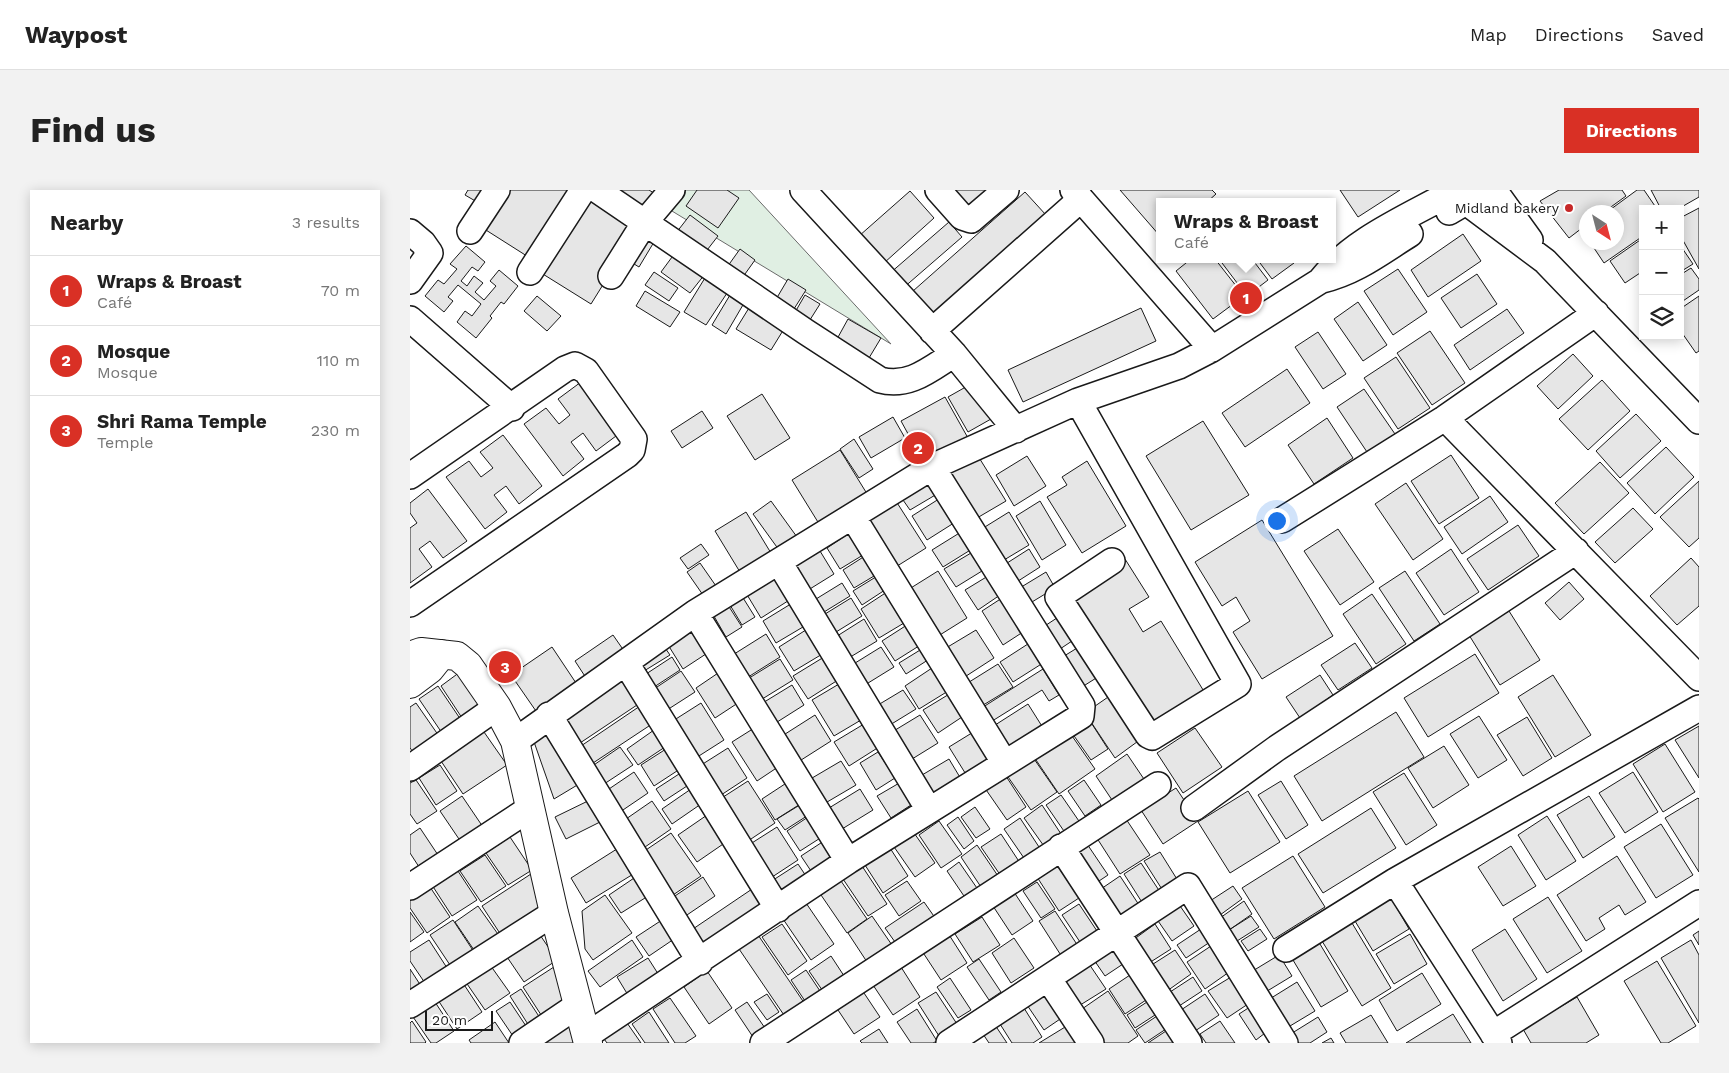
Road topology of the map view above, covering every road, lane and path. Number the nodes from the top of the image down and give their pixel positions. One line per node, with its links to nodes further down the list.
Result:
1 (497, 190): 12 (street)
2 (583, 190): 15 (street)
3 (597, 190): 11 (street)
4 (672, 190): 11 (street)
5 (803, 190): 20 (street)
6 (938, 190): 7 (street)
7 (1006, 190)
8 (1494, 190): 14 (street)
9 (1463, 193): 14 (street); 21 (street)
10 (1077, 194): 20 (street); 21 (street)
11 (645, 222): 16 (street); 22 (street)
12 (470, 231)
13 (410, 232): 17 (street)
14 (1545, 260): 18 (street)
15 (530, 272)
16 (611, 276)
17 (410, 281)
18 (1596, 312): 25 (street); 26 (street)
19 (410, 320): 24 (street)
20 (932, 331): 22 (street)
21 (1212, 349): 23 (street)
22 (954, 354): 27 (street)
23 (1078, 400): 27 (street); 33 (street)
24 (512, 408): 29 (street); 35 (street)
25 (1445, 418): 31 (street); 32 (street)
26 (1699, 421)
27 (1016, 430): 28 (street)
28 (932, 467): 30 (street); 46 (street)
29 (410, 476)
30 (853, 517): 34 (street); 46 (street)
31 (1282, 520)
32 (1576, 551): 40 (street); 49 (street)
33 (1112, 561)
34 (779, 562): 36 (street); 51 (street)
35 (410, 604)
36 (694, 613): 39 (street); 53 (street)
37 (442, 654): 38 (main road); 41 (main road); 42 (main road)
38 (410, 656)
39 (626, 663): 44 (street); 57 (street)
40 (1699, 678)
41 (410, 684)
42 (497, 707): 45 (main road); 47 (street)
43 (1699, 708): 54 (street)
44 (549, 715): 45 (street); 61 (street)
45 (515, 741): 50 (main road)
46 (1004, 762): 51 (street)
47 (410, 768)
48 (1158, 785): 52 (street)
49 (1194, 808)
50 (530, 810): 55 (street); 58 (main road)
51 (929, 810): 53 (street)
52 (1061, 847): 59 (street); 69 (street)
53 (848, 861): 57 (street)
54 (1396, 880): 60 (street); 65 (street)
55 (410, 887)
56 (1699, 903): 65 (street)
57 (778, 909): 61 (street)
58 (554, 913): 63 (street); 64 (main road)
59 (1116, 932): 62 (street); 67 (street); 72 (street)
60 (1286, 949)
61 (700, 962): 66 (street)
62 (1048, 978): 70 (street); 71 (street)
63 (410, 1005)
64 (578, 1006): 66 (main road); 68 (street)
65 (1496, 1038)
66 (587, 1039)
67 (1281, 1041)
68 (522, 1043)
69 (763, 1043)
70 (949, 1043)
71 (1091, 1043)
72 (1189, 1043)

